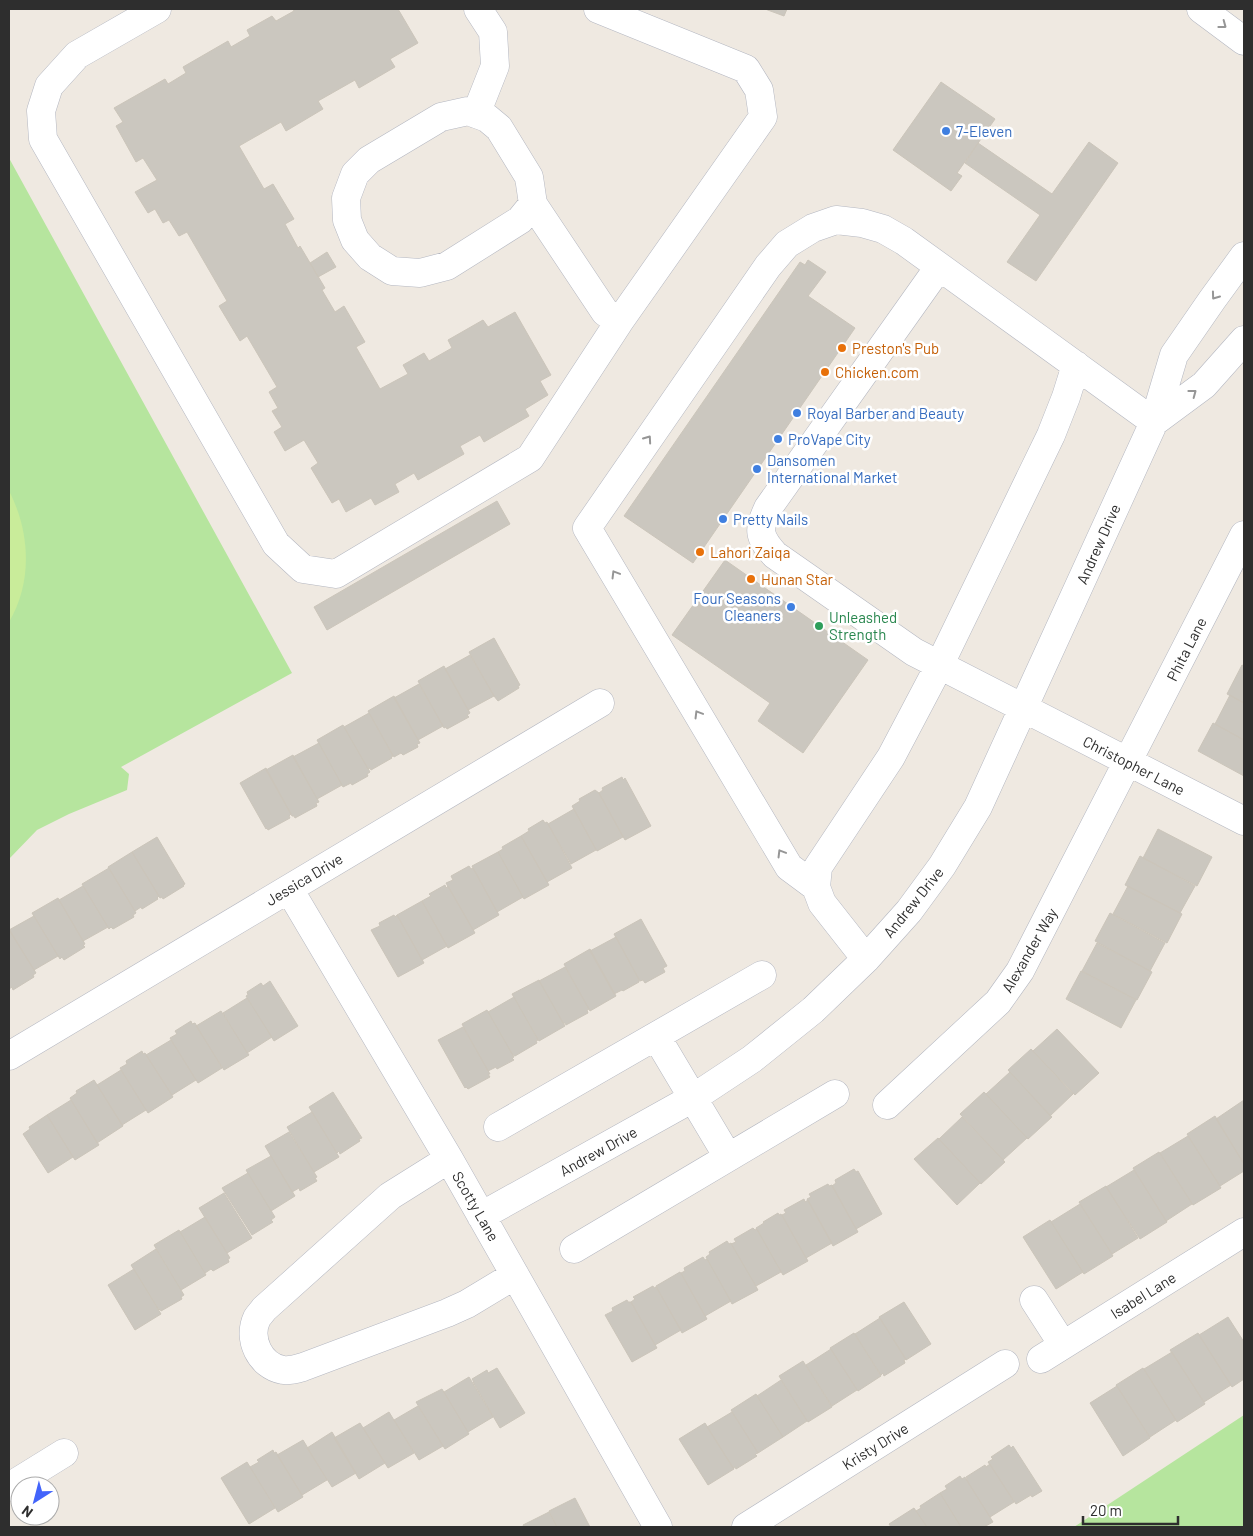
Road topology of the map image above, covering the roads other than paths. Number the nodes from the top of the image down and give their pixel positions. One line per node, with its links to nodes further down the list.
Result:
1 (156, 9): 10 (street)
2 (478, 9): 6 (street)
3 (598, 9): 10 (street)
4 (1201, 9): 5 (street, one-way to 5)
5 (1244, 41)
6 (476, 114): 7 (street); 7 (street)
7 (533, 204): 10 (street)
8 (1244, 256): 13 (street, Andrew Drive, one-way to 13)
9 (939, 267): 12 (street); 15 (street, Christopher Lane); 20 (street, one-way to 9)
10 (619, 322)
11 (1244, 340): 13 (street, Andrew Drive, one-way to 11)
12 (1076, 365): 13 (street); 15 (street)
13 (1154, 422): 17 (street, Andrew Drive)
14 (1244, 535): 18 (street, Phita Lane)
15 (939, 666): 17 (street, Christopher Lane); 20 (street)
16 (600, 703): 21 (street, Jessica Drive)
17 (1024, 708): 18 (street, Christopher Lane); 22 (street, Andrew Drive)
18 (1128, 762): 19 (street, Christopher Lane); 28 (street, Alexander Way)
19 (1244, 822)
20 (816, 887): 22 (street)
21 (288, 889): 25 (street, Jessica Drive); 31 (street, Scotty Lane)
22 (866, 959): 27 (street, Andrew Drive)
23 (762, 975): 24 (street)
24 (656, 1036): 27 (street); 29 (street)
25 (9, 1056)
26 (835, 1094): 30 (street)
27 (693, 1098): 30 (street); 32 (street, Andrew Drive)
28 (886, 1105)
29 (498, 1127)
30 (728, 1157): 34 (street)
31 (448, 1159): 32 (street, Scotty Lane); 35 (street)
32 (481, 1216): 35 (street, Scotty Lane)
33 (1244, 1232): 36 (street, Isabel Lane)
34 (574, 1249)
35 (515, 1275): 40 (street, Scotty Lane)
36 (1034, 1300)
37 (1005, 1364): 41 (street, Kristy Drive)
38 (64, 1453): 39 (street)
39 (9, 1487)
40 (658, 1527)
41 (746, 1527)

